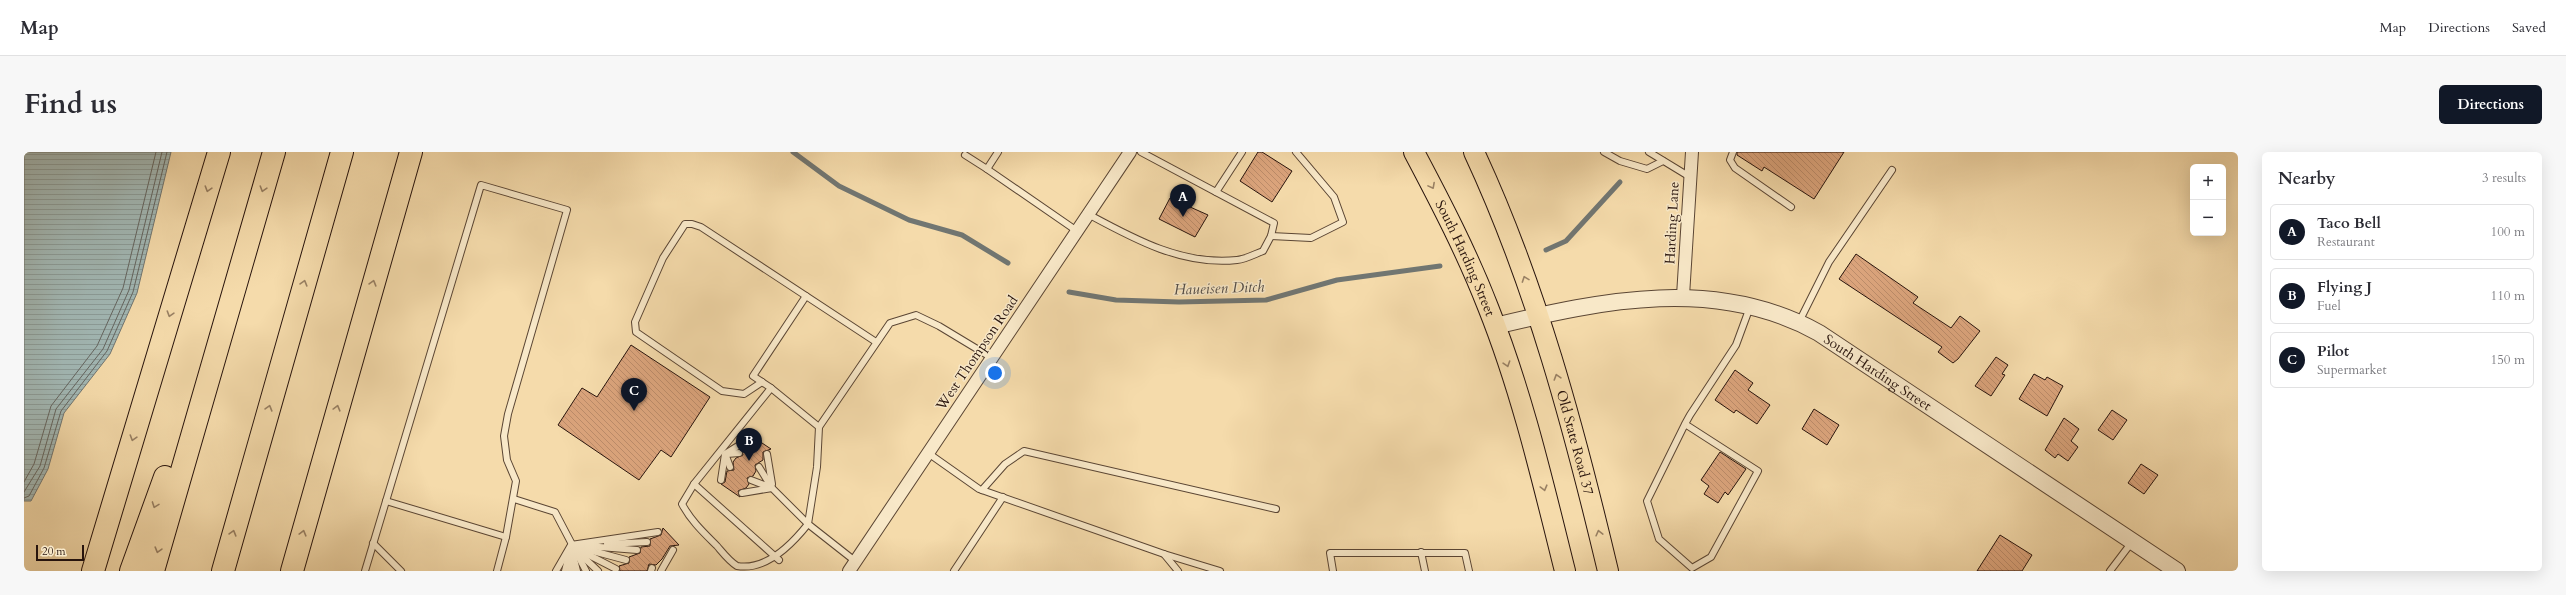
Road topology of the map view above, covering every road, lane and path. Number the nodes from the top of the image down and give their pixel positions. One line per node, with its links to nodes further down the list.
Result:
1 (219, 152): 73 (highway, one-way to 73)
2 (274, 152): 28 (highway, one-way to 28)
3 (342, 152): 76 (highway, one-way to 3)
4 (411, 152): 77 (highway, one-way to 4)
5 (998, 152): 18 (lane)
6 (1130, 152): 23 (street, West Thompson Road)
7 (1141, 152): 21 (lane)
8 (1242, 152): 21 (lane)
9 (1296, 152): 25 (lane)
10 (1414, 152): 32 (main road, South Harding Street, one-way to 32)
11 (1474, 152): 30 (main road, one-way to 11)
12 (1604, 152): 17 (lane)
13 (1649, 152): 17 (lane)
14 (1692, 152): 20 (street, Harding Lane)
15 (1733, 152): 22 (lane)
16 (965, 155): 18 (lane)
17 (1663, 161): 20 (lane)
18 (987, 169): 24 (lane)
19 (1892, 170): 31 (lane)
20 (1690, 177): 27 (street, Harding Lane)
21 (1216, 192): 25 (lane)
22 (1791, 207)
23 (1088, 214): 24 (street, West Thompson Road); 25 (lane)
24 (1077, 231): 34 (street, West Thompson Road)
25 (1272, 236)
26 (806, 296): 33 (lane); 35 (lane); 35 (lane)
27 (1683, 296): 29 (street, South Harding Street); 30 (street, South Harding Street)
28 (230, 298): 74 (highway, one-way to 74); 75 (highway, one-way to 75)
29 (1750, 305): 31 (street, South Harding Street); 37 (lane)
30 (1538, 316): 32 (street, South Harding Street); 96 (main road, Old State Road 37, one-way to 30)
31 (1799, 322): 59 (street, South Harding Street)
32 (1495, 326): 95 (main road, one-way to 95)
33 (876, 342): 34 (lane); 38 (lane)
34 (992, 358): 42 (street, West Thompson Road)
35 (762, 382): 36 (lane)
36 (771, 388): 38 (lane); 40 (lane)
37 (1685, 424): 37 (lane)
38 (819, 427): 56 (lane)
39 (746, 441): 40 (lane)
40 (723, 452): 41 (lane); 44 (lane); 46 (lane); 48 (lane)
41 (739, 453)
42 (928, 453): 50 (lane); 70 (street, West Thompson Road)
43 (767, 454): 49 (lane)
44 (730, 467)
45 (759, 467): 49 (lane)
46 (721, 480)
47 (751, 480): 49 (lane)
48 (694, 484): 69 (lane); 69 (lane)
49 (772, 488): 51 (lane); 56 (lane)
50 (982, 490): 52 (lane); 55 (lane)
51 (742, 493)
52 (1003, 497): 66 (lane); 89 (lane)
53 (514, 499): 54 (lane); 58 (lane); 62 (lane)
54 (386, 501): 58 (lane); 61 (lane)
55 (1276, 509)
56 (808, 524): 69 (lane); 70 (lane)
57 (658, 532): 62 (lane)
58 (506, 537): 80 (lane)
59 (2133, 541): 97 (lane); 98 (street, South Harding Street)
60 (647, 542): 62 (lane)
61 (373, 544): 78 (lane); 79 (lane)
62 (571, 545): 63 (lane); 68 (lane); 71 (lane); 81 (lane); 82 (lane); 83 (lane); 84 (lane); 85 (lane); 86 (lane); 87 (lane)
63 (637, 550)
64 (673, 550): 88 (lane)
65 (1421, 552): 92 (lane); 93 (lane); 94 (lane)
66 (1164, 554): 90 (lane); 91 (lane)
67 (663, 559): 72 (lane)
68 (626, 560)
69 (779, 560)
70 (852, 566)
71 (616, 569)
72 (653, 570)
73 (93, 571)
74 (131, 571)
75 (153, 571)
76 (223, 571)
77 (292, 571)
78 (365, 571)
79 (401, 571)
80 (497, 571)
81 (556, 571)
82 (560, 571)
83 (565, 571)
84 (571, 571)
85 (577, 571)
86 (586, 571)
87 (598, 571)
88 (661, 571)
89 (954, 571)
90 (1178, 571)
91 (1220, 571)
92 (1332, 571)
93 (1425, 571)
94 (1470, 571)
95 (1565, 571)
96 (1608, 571)
97 (2110, 571)
98 (2178, 571)

